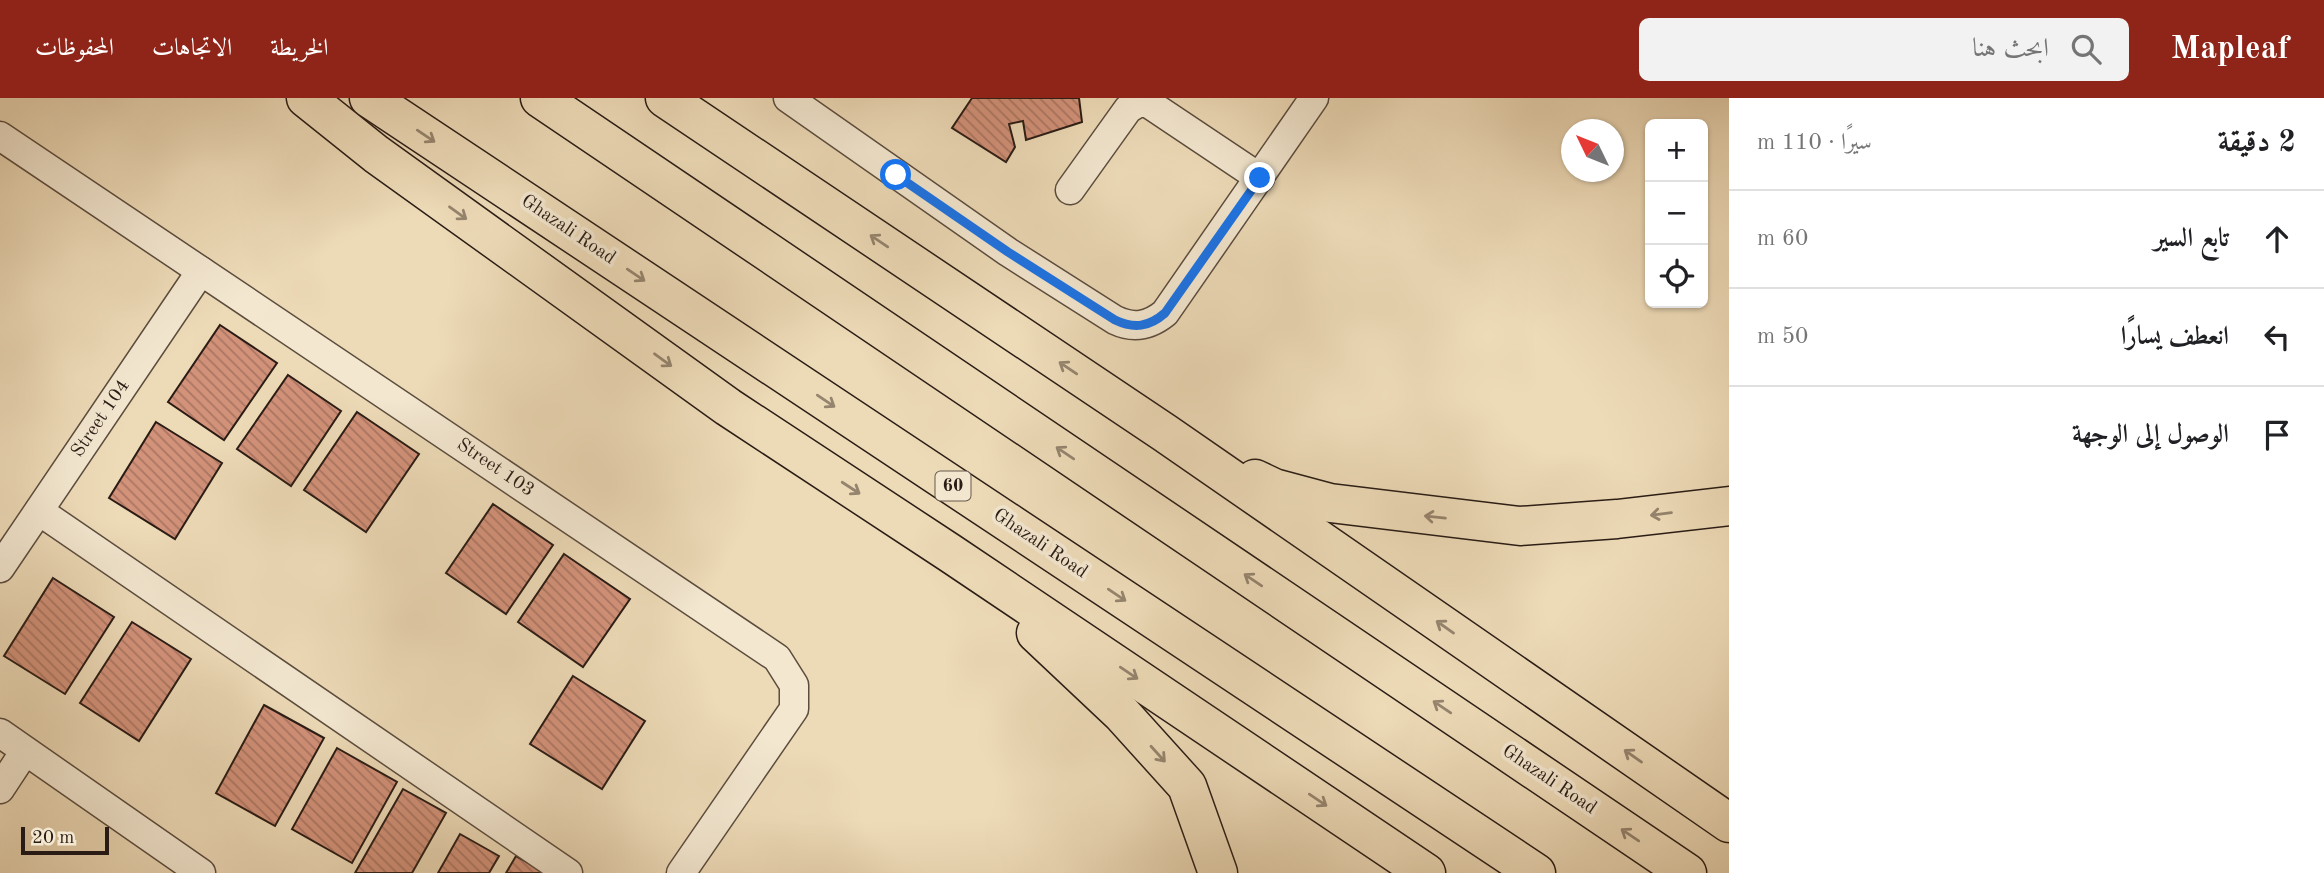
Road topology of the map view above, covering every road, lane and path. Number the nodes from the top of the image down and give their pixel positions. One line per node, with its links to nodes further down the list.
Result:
1 (306, 98): 14 (main road, one-way to 14)
2 (369, 98): 25 (main road, Ghazali Road / 60, one-way to 25)
3 (540, 98): 26 (main road, Ghazali Road, one-way to 3)
4 (665, 98): 11 (main road, one-way to 4)
5 (788, 98): 8 (street)
6 (1314, 98): 8 (street)
7 (0, 136): 10 (street, Street 103)
8 (1260, 178): 9 (street)
9 (1070, 190)
10 (201, 271): 13 (street, Street 104); 22 (street, Street 103)
11 (1165, 433): 12 (main road, one-way to 11); 19 (main road, one-way to 11)
12 (1729, 506)
13 (38, 511): 15 (street, Street 104); 21 (street)
14 (950, 553): 23 (main road, one-way to 23); 24 (main road, one-way to 24)
15 (0, 568)
16 (0, 733): 17 (street)
17 (25, 751): 18 (street); 20 (street)
18 (0, 789)
19 (1729, 823)
20 (201, 873)
21 (568, 873)
22 (681, 873)
23 (1218, 873)
24 (1426, 873)
25 (1536, 873)
26 (1687, 873)

